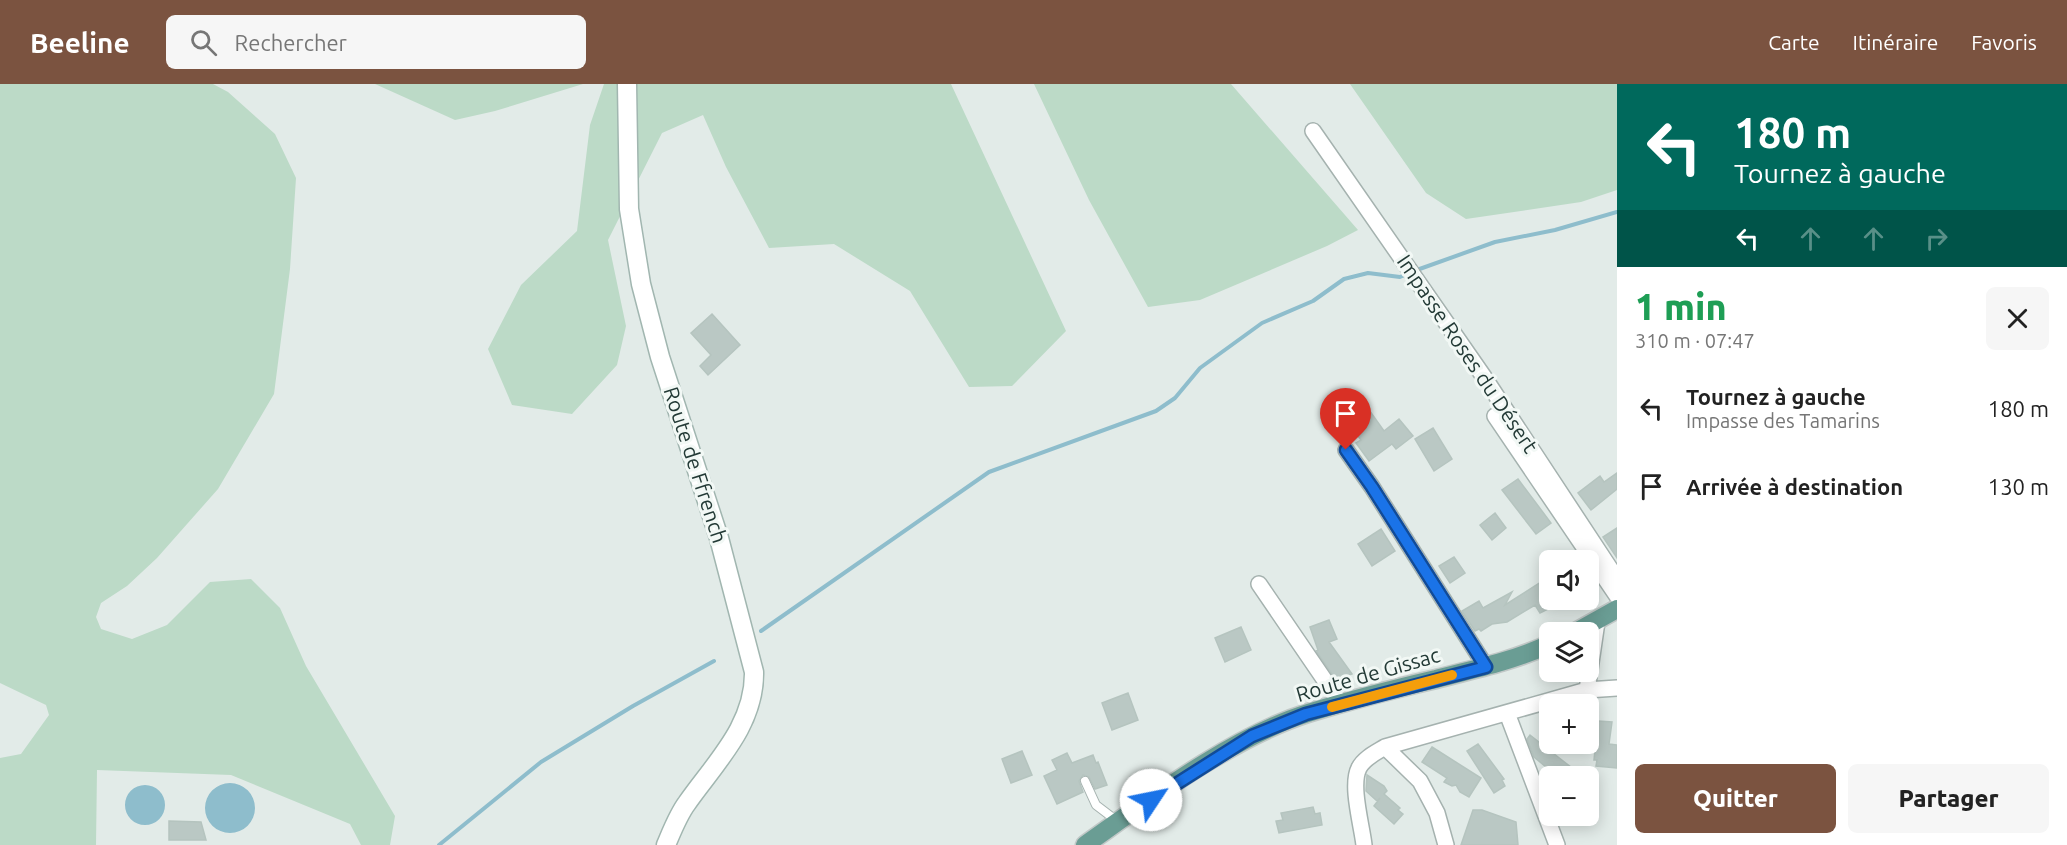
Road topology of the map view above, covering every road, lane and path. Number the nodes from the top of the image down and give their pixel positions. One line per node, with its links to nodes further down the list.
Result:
1 (627, 84): 20 (main road, Route de Ffrench)
2 (1314, 131): 5 (street, Impasse Roses du Désert)
3 (1495, 416): 7 (street)
4 (1346, 450): 11 (street)
5 (1617, 579)
6 (1258, 584): 15 (street)
7 (1617, 596)
8 (1617, 609): 9 (main road)
9 (1597, 622)
10 (1539, 649): 11 (main road, Route de Gissac)
11 (1486, 667): 15 (main road, Route de Gissac)
12 (1588, 682): 14 (street)
13 (1617, 688): 14 (street)
14 (1587, 690): 16 (street)
15 (1341, 704): 19 (main road, Route de Gissac)
16 (1507, 713): 17 (street); 26 (street)
17 (1385, 747): 21 (street); 25 (street)
18 (1085, 781): 19 (lane)
19 (1118, 822): 24 (main road, Route de Gissac)
20 (676, 824): 22 (main road, Route de Ffrench); 23 (main road, Route de Ffrench)
21 (1363, 844)
22 (666, 845)
23 (675, 845)
24 (1085, 845)
25 (1446, 845)
26 (1557, 845)

